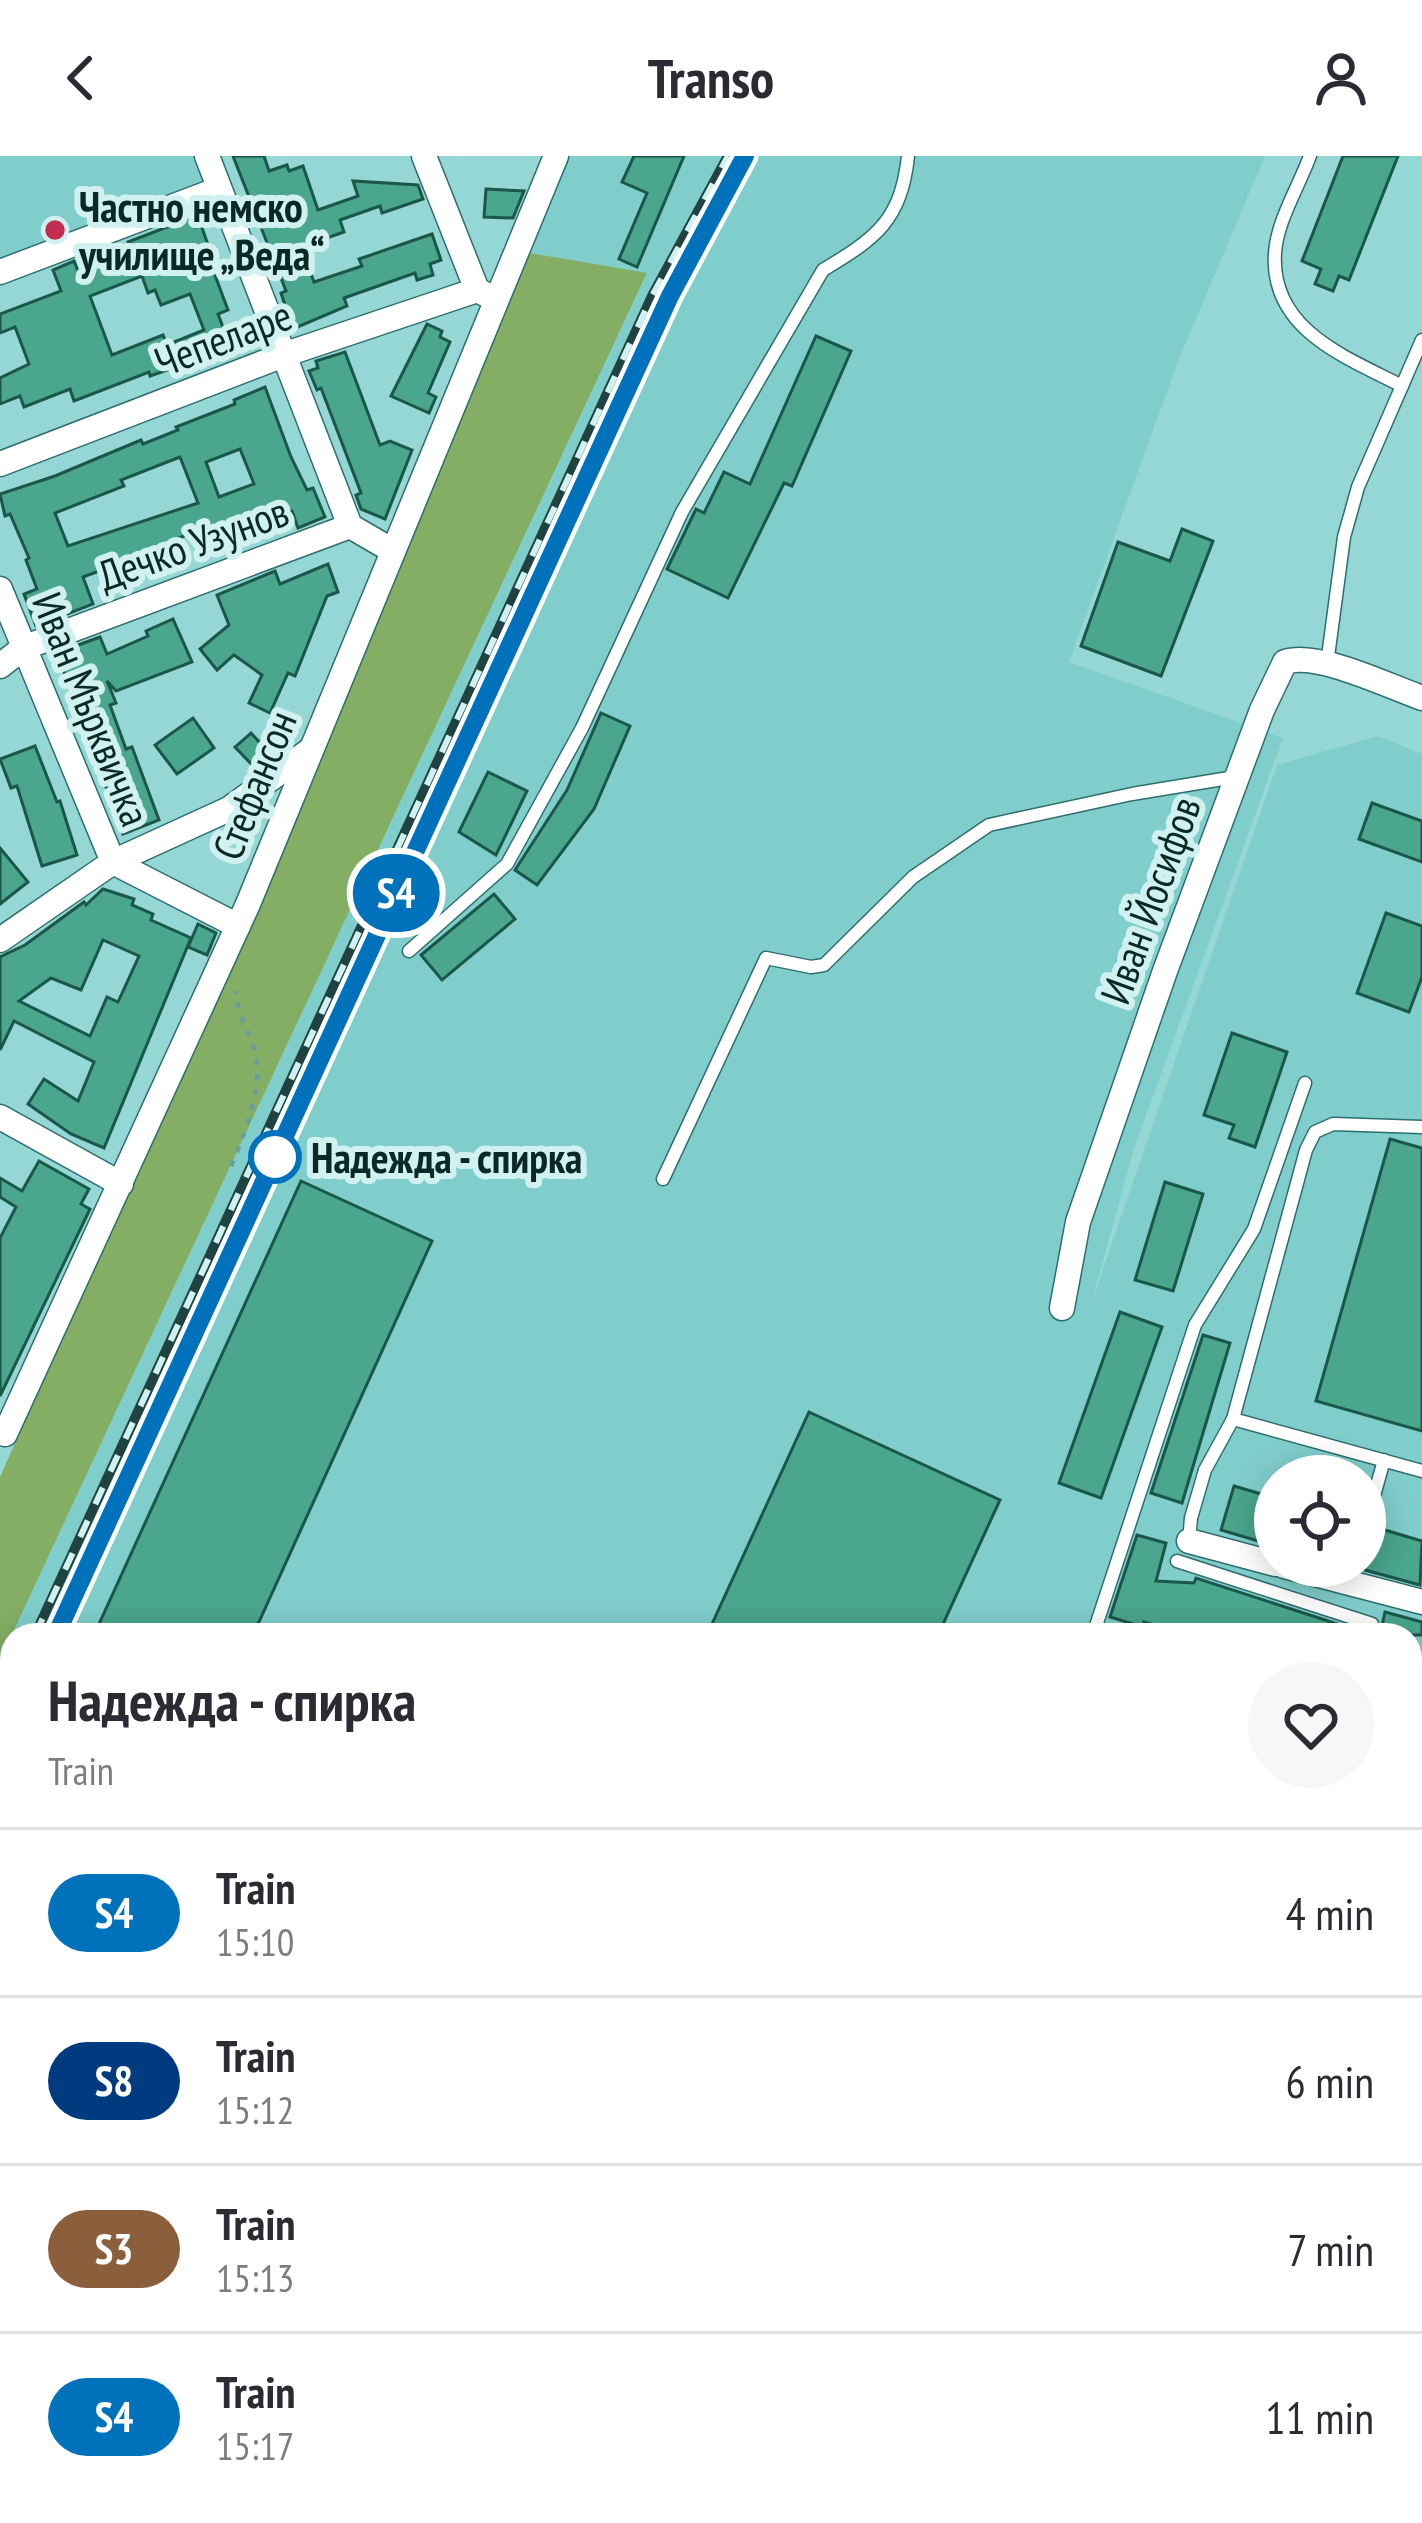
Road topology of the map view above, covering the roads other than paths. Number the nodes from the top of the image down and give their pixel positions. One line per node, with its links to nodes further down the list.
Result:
1 (207, 156): 6 (street)
2 (424, 156): 8 (street)
3 (556, 156): 8 (street, Стефансон)
4 (908, 156): 25 (lane)
5 (1310, 156): 11 (lane)
6 (219, 189): 7 (street); 10 (street)
7 (0, 272)
8 (487, 295): 10 (street, Чепеларе); 14 (street, Стефансон)
9 (1422, 340): 11 (lane)
10 (286, 354): 12 (street, Чепеларе); 13 (street)
11 (1402, 386): 17 (lane)
12 (0, 464)
13 (350, 526): 14 (street); 16 (street, Дечко Узунов)
14 (393, 550): 20 (street, Стефансон)
15 (0, 589): 16 (street, Иван Мърквичка)
16 (23, 648): 18 (street, Дечко Узунов); 22 (street, Иван Мърквичка)
17 (1327, 664): 19 (street); 21 (street, Иван Йосифов)
18 (0, 666)
19 (1422, 698)
20 (310, 750): 22 (street); 23 (street, Стефансон)
21 (1237, 777): 29 (lane); 31 (street, Иван Йосифов)
22 (112, 862): 23 (street, Иван Мърквичка); 24 (street)
23 (238, 926): 30 (street, Стефансон)
24 (0, 940)
25 (409, 951)
26 (1305, 1083): 41 (lane)
27 (0, 1117): 30 (street)
28 (1422, 1127): 32 (lane)
29 (663, 1179)
30 (121, 1184): 33 (street, Стефансон)
31 (1062, 1308)
32 (1233, 1419): 34 (lane); 37 (lane)
33 (2, 1433)
34 (1366, 1455)
35 (1386, 1461): 36 (lane)
36 (1422, 1471)
37 (1183, 1551): 38 (street); 42 (lane)
38 (1254, 1561)
39 (1364, 1587): 40 (street)
40 (1422, 1602)
41 (1097, 1623)
42 (1369, 1623)

